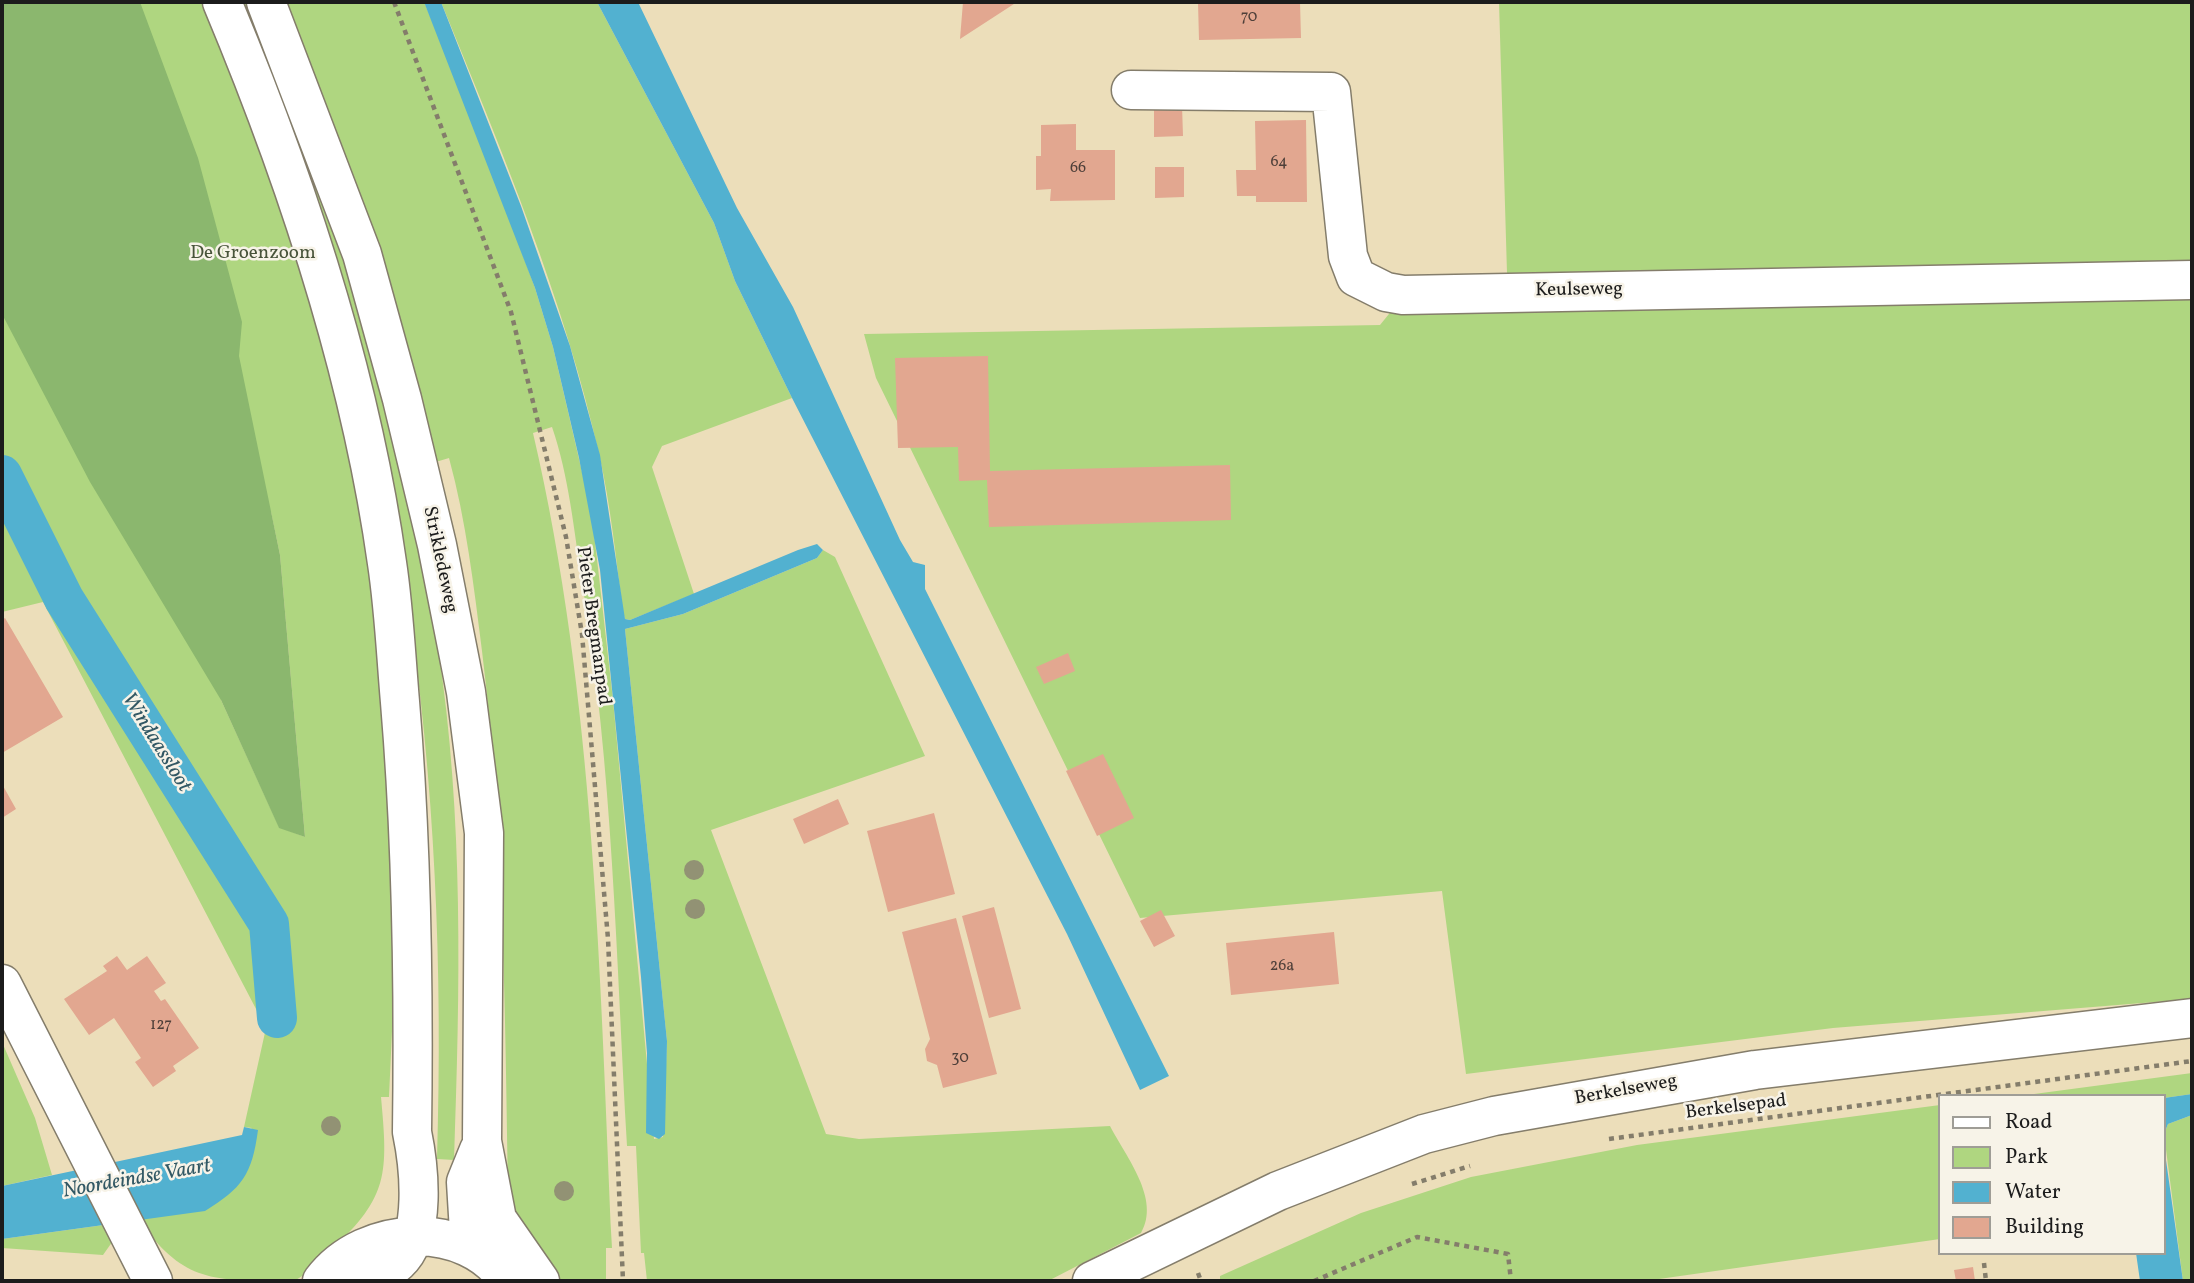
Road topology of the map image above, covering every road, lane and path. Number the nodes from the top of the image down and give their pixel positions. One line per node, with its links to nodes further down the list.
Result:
1 (222, 2): 15 (main road)
2 (266, 2): 12 (main road, Strikledeweg)
3 (394, 2): 24 (path, Pieter Bregmanpad)
4 (1131, 90): 5 (main road, Keulseweg)
5 (2192, 279)
6 (2, 984): 19 (main road)
7 (2192, 1018): 25 (main road, Berkelseweg)
8 (2192, 1061): 9 (path, Berkelsepad)
9 (1943, 1094)
10 (1938, 1095): 11 (path, Berkelsepad)
11 (1597, 1140)
12 (482, 1141): 16 (main road, Strikledeweg); 23 (main road, Strikledeweg)
13 (1481, 1162): 14 (path)
14 (1408, 1185)
15 (401, 1237): 16 (main road); 20 (main road); 21 (main road)
16 (470, 1248): 22 (main road)
17 (1984, 1263): 29 (path)
18 (1198, 1273): 26 (path)
19 (153, 1281)
20 (322, 1281)
21 (365, 1281)
22 (508, 1281)
23 (540, 1281)
24 (623, 1281)
25 (1092, 1281)
26 (1201, 1281)
27 (1314, 1281): 28 (path)
28 (1511, 1281)
29 (1986, 1281)

